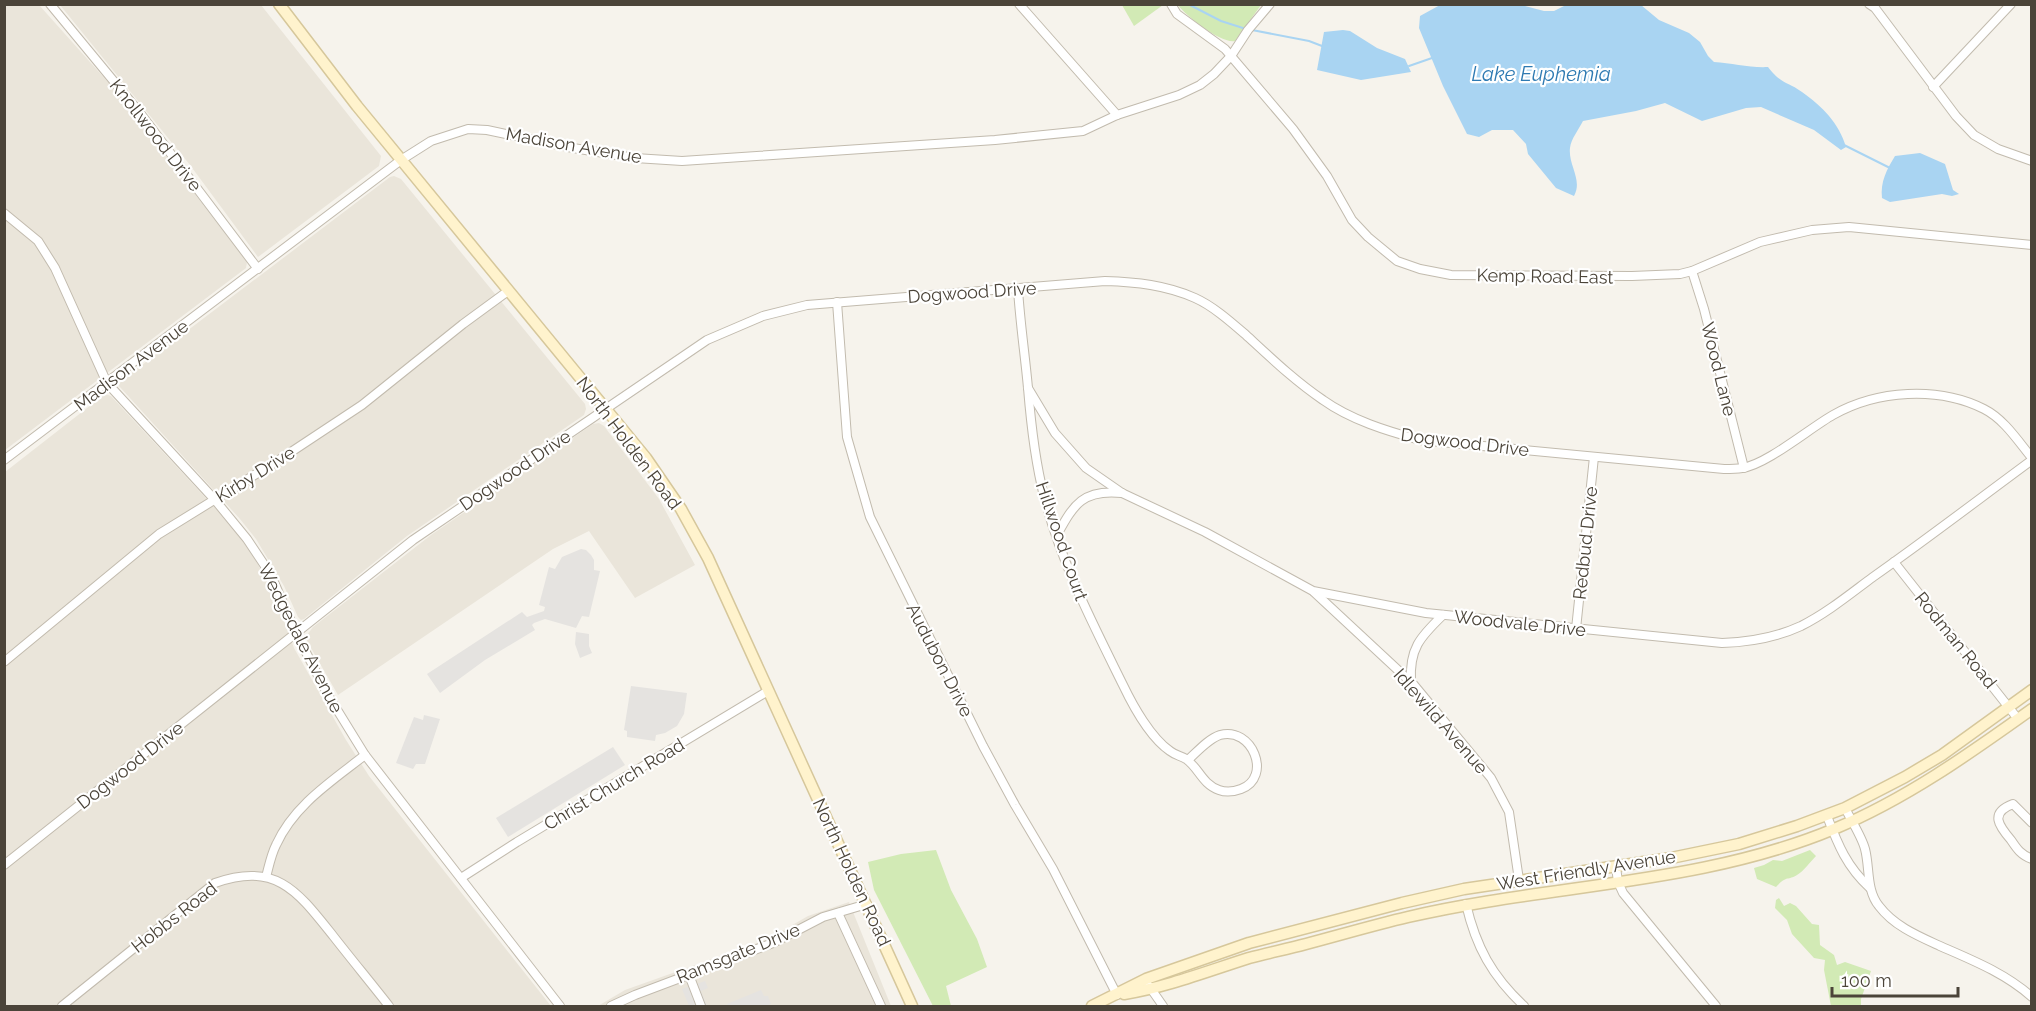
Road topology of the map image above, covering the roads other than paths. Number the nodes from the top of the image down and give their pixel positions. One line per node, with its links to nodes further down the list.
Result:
1 (50, 4): 15 (street, Knollwood Drive)
2 (279, 4): 11 (main road, North Holden Road)
3 (1019, 4): 10 (street)
4 (1171, 4): 8 (street, Kemp Road East)
5 (1270, 4): 8 (street, Madison Avenue)
6 (1869, 4): 9 (street)
7 (2012, 4): 9 (street)
8 (1231, 56): 10 (street, Madison Avenue); 16 (street, Kemp Road East)
9 (1933, 87): 12 (street)
10 (1117, 116): 11 (street, Madison Avenue)
11 (401, 160): 15 (street, Madison Avenue); 18 (main road, North Holden Road)
12 (2031, 161)
13 (4, 213): 20 (street, Wedgedale Avenue)
14 (2031, 245): 16 (street, Kemp Road East)
15 (258, 269): 20 (street, Madison Avenue)
16 (1692, 271): 27 (street, Wood Lane)
17 (1018, 289): 19 (street, Dogwood Drive); 21 (street, Hillwood Court); 24 (street, Dogwood Drive)
18 (508, 291): 22 (main road, North Holden Road); 29 (street, Kirby Drive)
19 (837, 302): 22 (street, Dogwood Drive); 64 (street, Audubon Drive)
20 (107, 383): 25 (street, Madison Avenue); 29 (street, Wedgedale Avenue)
21 (1028, 388): 28 (street, Woodvale Drive); 30 (street, Hillwood Court)
22 (605, 409): 35 (street, Dogwood Drive); 39 (main road, North Holden Road)
23 (4, 448): 25 (street)
24 (1594, 457): 27 (street, Dogwood Drive); 34 (street, Redbud Drive)
25 (7, 458)
26 (2031, 459): 27 (street, Dogwood Drive); 31 (street, Woodvale Drive)
27 (1744, 468)
28 (1122, 492): 30 (street); 32 (street, Woodvale Drive)
29 (214, 500): 35 (street, Wedgedale Avenue); 36 (street, Kirby Drive)
30 (1057, 536): 44 (street, Hillwood Court)
31 (1894, 562): 34 (street, Woodvale Drive); 40 (street, Rodman Road)
32 (1313, 591): 33 (street, Woodvale Drive); 37 (street, Idlewild Avenue)
33 (1443, 615): 34 (street, Woodvale Drive); 37 (street)
34 (1576, 629)
35 (296, 633): 43 (street, Wedgedale Avenue); 51 (street, Dogwood Drive)
36 (4, 662)
37 (1411, 682): 55 (street, Idlewild Avenue)
38 (2031, 690): 40 (main road, West Friendly Avenue)
39 (768, 691): 54 (street, Christ Church Road); 58 (main road, North Holden Road)
40 (2009, 707): 42 (street, Rodman Road); 45 (main road, West Friendly Avenue)
41 (2031, 708): 42 (main road, West Friendly Avenue)
42 (2018, 719): 47 (main road, West Friendly Avenue)
43 (365, 754): 53 (street); 54 (street, Wedgedale Avenue)
44 (1188, 760): 44 (street, Hillwood Court)
45 (1845, 808): 46 (main road, West Friendly Avenue); 47 (street)
46 (1827, 816): 49 (street); 52 (main road, West Friendly Avenue)
47 (1851, 821): 49 (main road, West Friendly Avenue); 57 (street)
48 (2031, 823): 50 (street)
49 (1832, 830): 56 (main road, West Friendly Avenue); 57 (street)
50 (2031, 859)
51 (4, 865)
52 (1616, 867): 55 (main road, West Friendly Avenue); 56 (street)
53 (266, 877): 66 (street, Hobbs Road); 67 (street, Hobbs Road)
54 (462, 878): 68 (street, Wedgedale Avenue)
55 (1519, 880): 62 (main road, West Friendly Avenue)
56 (1618, 882): 59 (main road, West Friendly Avenue); 76 (street)
57 (1870, 888): 65 (street)
58 (867, 904): 60 (street, Ramsgate Drive); 72 (main road, North Holden Road)
59 (1466, 904): 63 (main road, West Friendly Avenue); 75 (street)
60 (838, 913): 61 (street, Ramsgate Drive); 71 (street)
61 (689, 975): 69 (street, Ramsgate Drive); 70 (street)
62 (1146, 979): 63 (street); 64 (main road, West Friendly Avenue)
63 (1151, 990): 64 (main road, West Friendly Avenue); 74 (street)
64 (1116, 995): 73 (main road, West Friendly Avenue)
65 (2031, 997)
66 (62, 1006)
67 (389, 1006)
68 (560, 1006)
69 (611, 1006)
70 (701, 1006)
71 (881, 1006)
72 (912, 1006)
73 (1092, 1006)
74 (1163, 1006)
75 (1524, 1006)
76 (1716, 1006)

